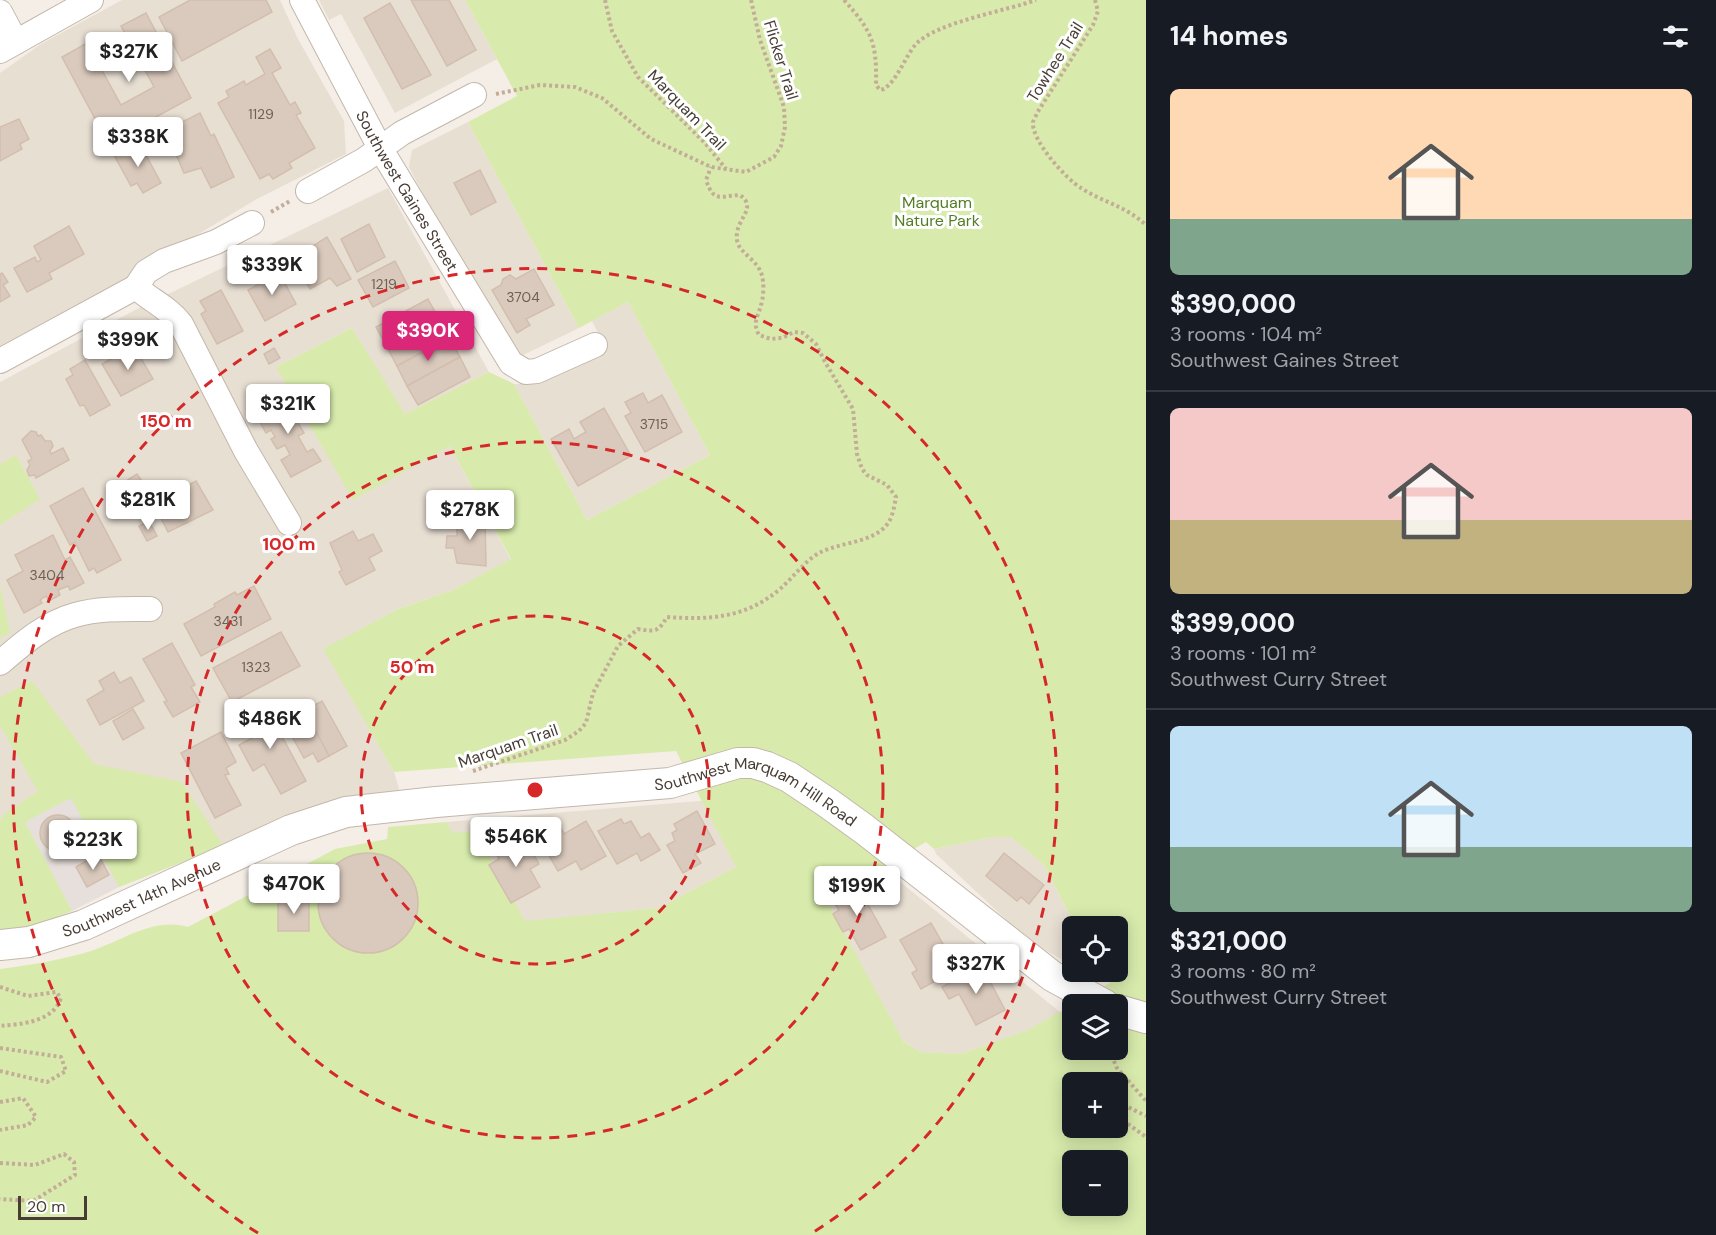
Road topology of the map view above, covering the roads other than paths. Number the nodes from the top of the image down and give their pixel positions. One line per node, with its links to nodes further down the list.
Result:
1 (91, 0): 4 (street)
2 (302, 0): 6 (street, Southwest Gaines Street)
3 (0, 12): 4 (street)
4 (8, 46)
5 (474, 95): 6 (street)
6 (380, 148): 7 (street); 10 (street, Southwest Gaines Street)
7 (308, 191)
8 (252, 223): 9 (street)
9 (136, 287): 11 (street); 12 (street)
10 (595, 345)
11 (0, 361)
12 (289, 523)
13 (150, 609): 14 (street)
14 (0, 663)
15 (346, 812): 16 (street, Southwest 14th Avenue); 17 (street, Southwest Marquam Hill Road)
16 (0, 945)
17 (1085, 994)
18 (1128, 1013): 19 (street)
19 (1146, 1018)

